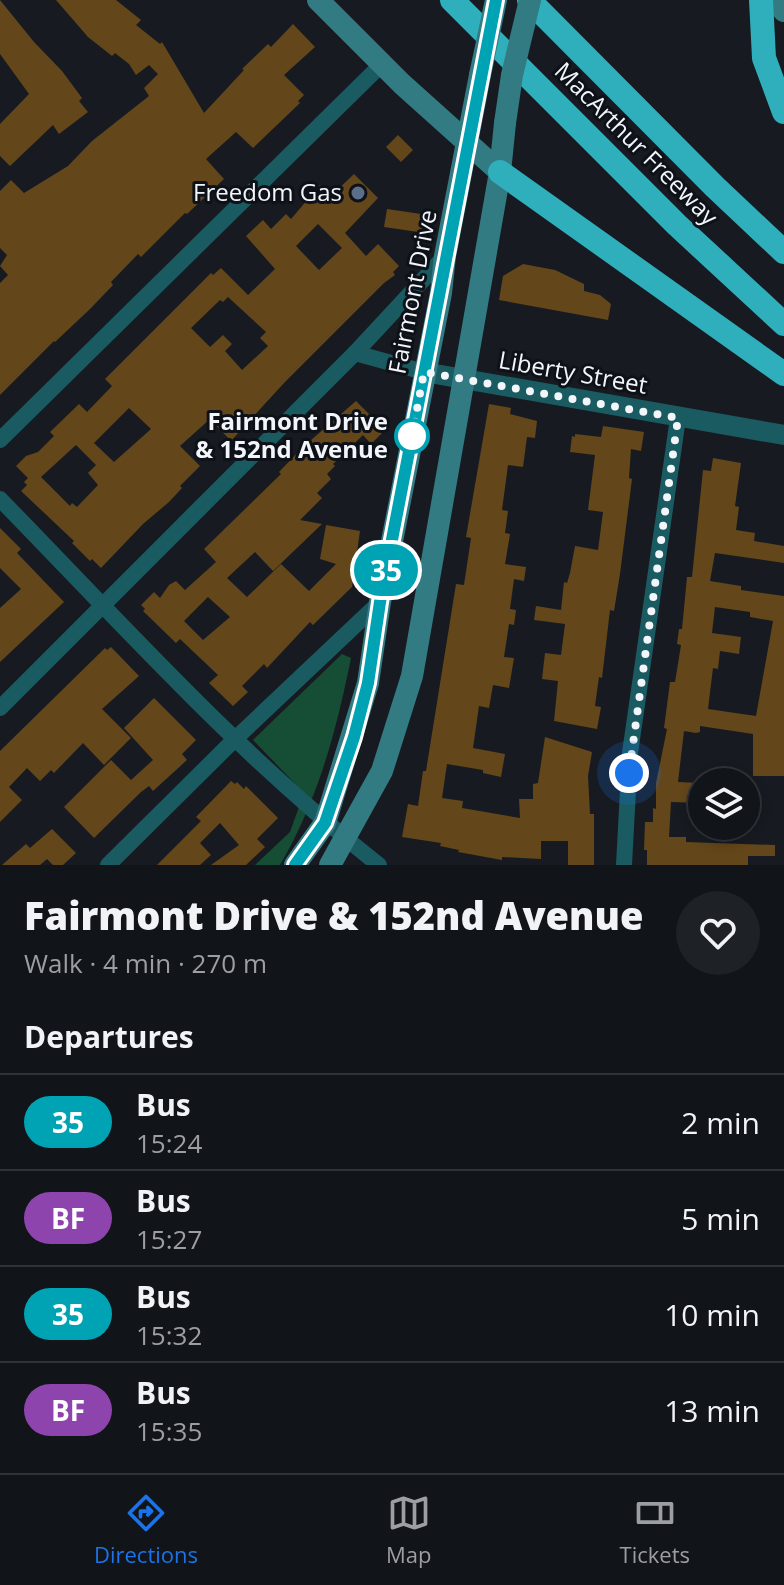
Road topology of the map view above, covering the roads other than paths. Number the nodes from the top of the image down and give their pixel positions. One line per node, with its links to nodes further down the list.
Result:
1 (318, 0): 8 (main road)
2 (452, 0): 14 (highway, MacArthur Freeway)
3 (496, 0): 10 (main road, Fairmont Drive, bridge)
4 (529, 0): 11 (main road, bridge); 12 (highway, MacArthur Freeway)
5 (761, 0): 9 (highway)
6 (774, 0): 7 (main road)
7 (784, 11)
8 (383, 63): 10 (main road); 21 (street)
9 (784, 112)
10 (468, 145): 11 (main road); 13 (main road, Fairmont Drive)
11 (500, 172): 17 (highway); 18 (main road)
12 (784, 252)
13 (445, 256): 15 (street); 16 (main road, Fairmont Drive)
14 (784, 324)
15 (355, 353): 16 (street, Liberty Street); 24 (street)
16 (424, 372): 18 (street, Liberty Street); 23 (main road, Fairmont Drive)
17 (784, 374)
18 (465, 379): 19 (street, Liberty Street); 28 (main road)
19 (678, 418): 20 (street, Liberty Street); 33 (street)
20 (784, 435)
21 (0, 440)
22 (0, 499): 24 (street)
23 (380, 602): 26 (street); 27 (main road, Fairmont Drive)
24 (104, 606): 25 (street); 26 (street)
25 (0, 708)
26 (235, 739): 27 (street); 29 (street)
27 (325, 823): 28 (street); 30 (main road, Fairmont Drive)
28 (346, 840): 31 (main road); 32 (street)
29 (108, 865)
30 (295, 865)
31 (330, 865)
32 (379, 865)
33 (624, 865)

